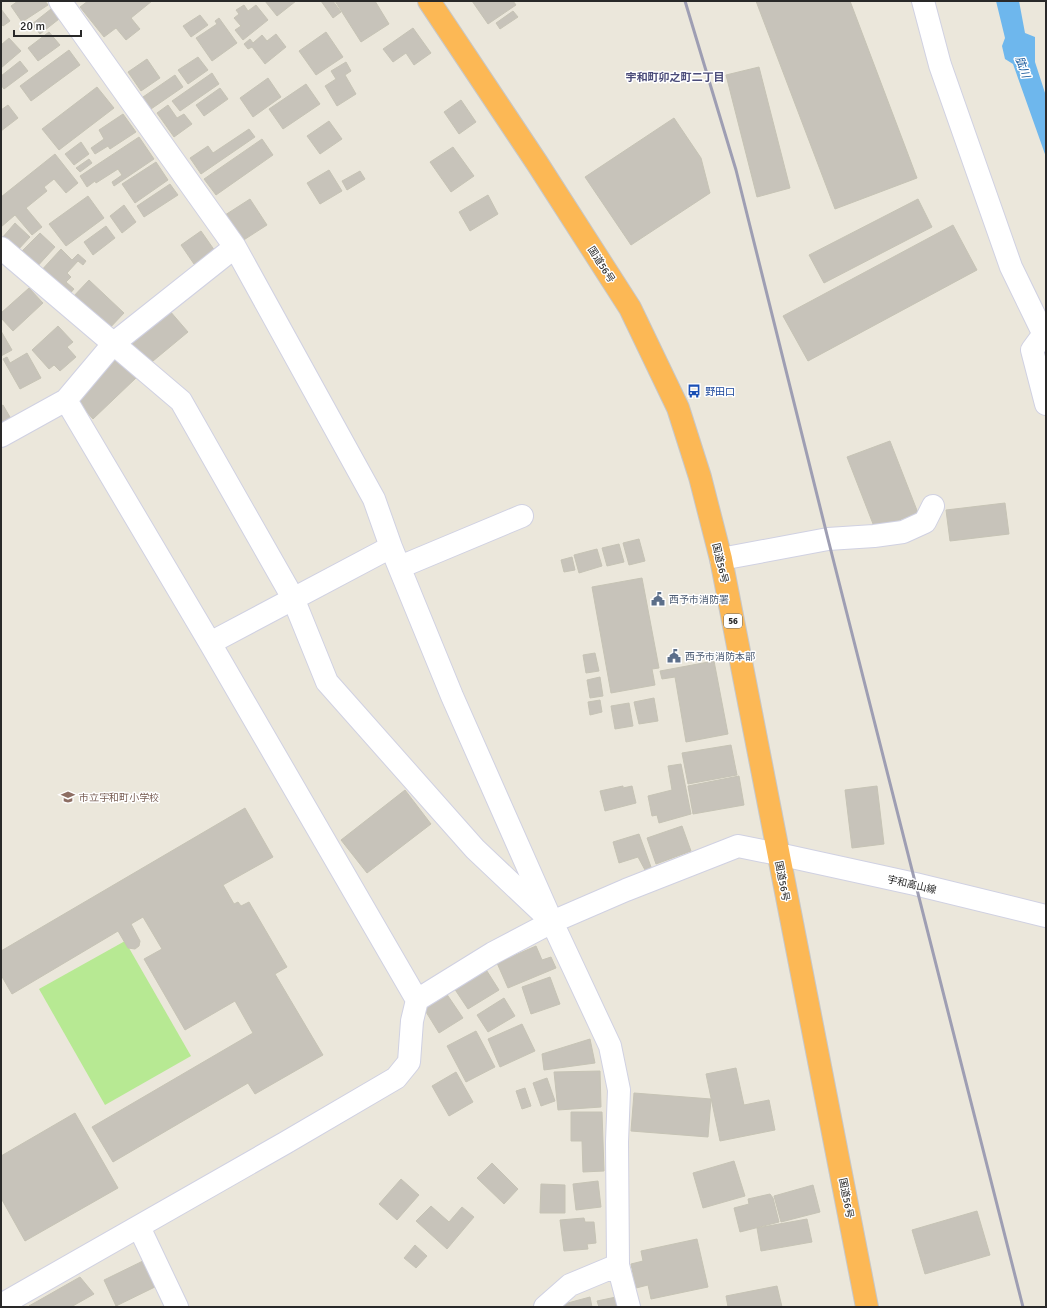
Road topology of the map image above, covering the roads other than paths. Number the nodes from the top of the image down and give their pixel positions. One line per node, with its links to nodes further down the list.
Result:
1 (60, 1): 4 (street)
2 (429, 1): 14 (highway, 国道56号 / 56)
3 (923, 1): 6 (street)
4 (234, 247): 7 (street); 13 (street)
5 (1, 248): 7 (street)
6 (1044, 337): 9 (street)
7 (114, 343): 8 (street); 16 (street)
8 (66, 400): 10 (street); 17 (street)
9 (1046, 404)
10 (1, 436)
11 (933, 506): 14 (street)
12 (522, 516): 15 (street)
13 (391, 547): 15 (street); 16 (street)
14 (721, 559): 18 (highway, 国道56号 / 56)
15 (400, 567): 20 (street)
16 (293, 598): 17 (street); 20 (street)
17 (210, 643): 21 (street)
18 (778, 854): 19 (street, 宇和高山線); 20 (street, 宇和高山線); 28 (highway, 国道56号 / 56)
19 (1046, 916)
20 (552, 922): 21 (street, 宇和高山線); 23 (street)
21 (418, 1000): 22 (street)
22 (139, 1227): 24 (street); 25 (street)
23 (618, 1265): 26 (street); 27 (street)
24 (1, 1304)
25 (176, 1307)
26 (545, 1307)
27 (629, 1307)
28 (867, 1307)

